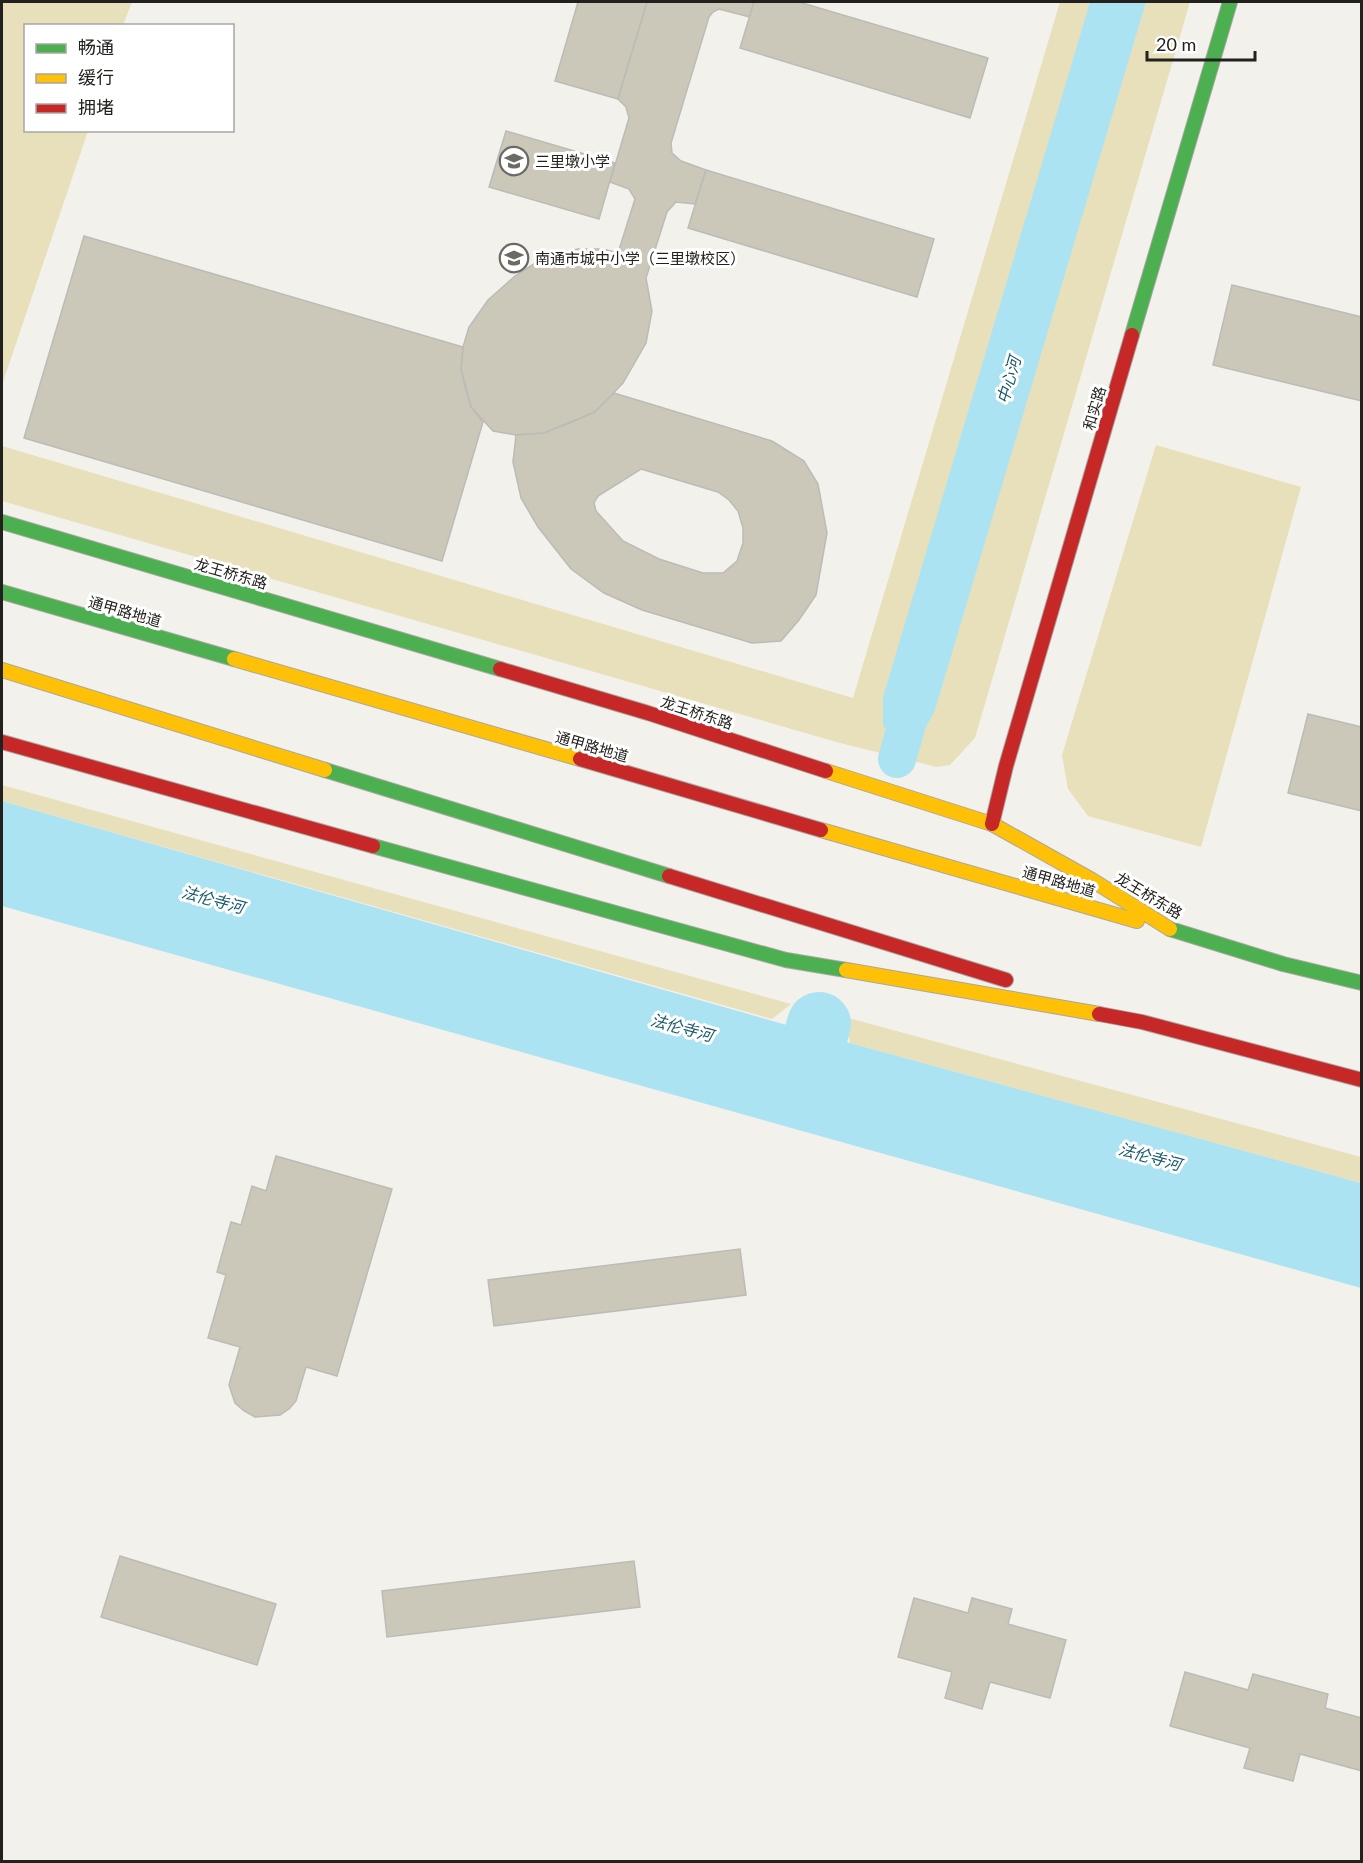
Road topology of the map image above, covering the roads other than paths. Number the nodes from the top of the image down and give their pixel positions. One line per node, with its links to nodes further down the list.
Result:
1 (1230, 2): 6 (main road, 和实路)
2 (2, 522): 6 (main road, 龙王桥东路)
3 (2, 592): 7 (main road, 通甲路地道)
4 (2, 670): 8 (main road)
5 (2, 742): 11 (main road)
6 (992, 824): 7 (main road, 龙王桥东路)
7 (1173, 931): 9 (main road, 龙王桥东路)
8 (1017, 983)
9 (1362, 983)
10 (1040, 990): 11 (main road)
11 (1142, 1022): 12 (main road)
12 (1362, 1080)

